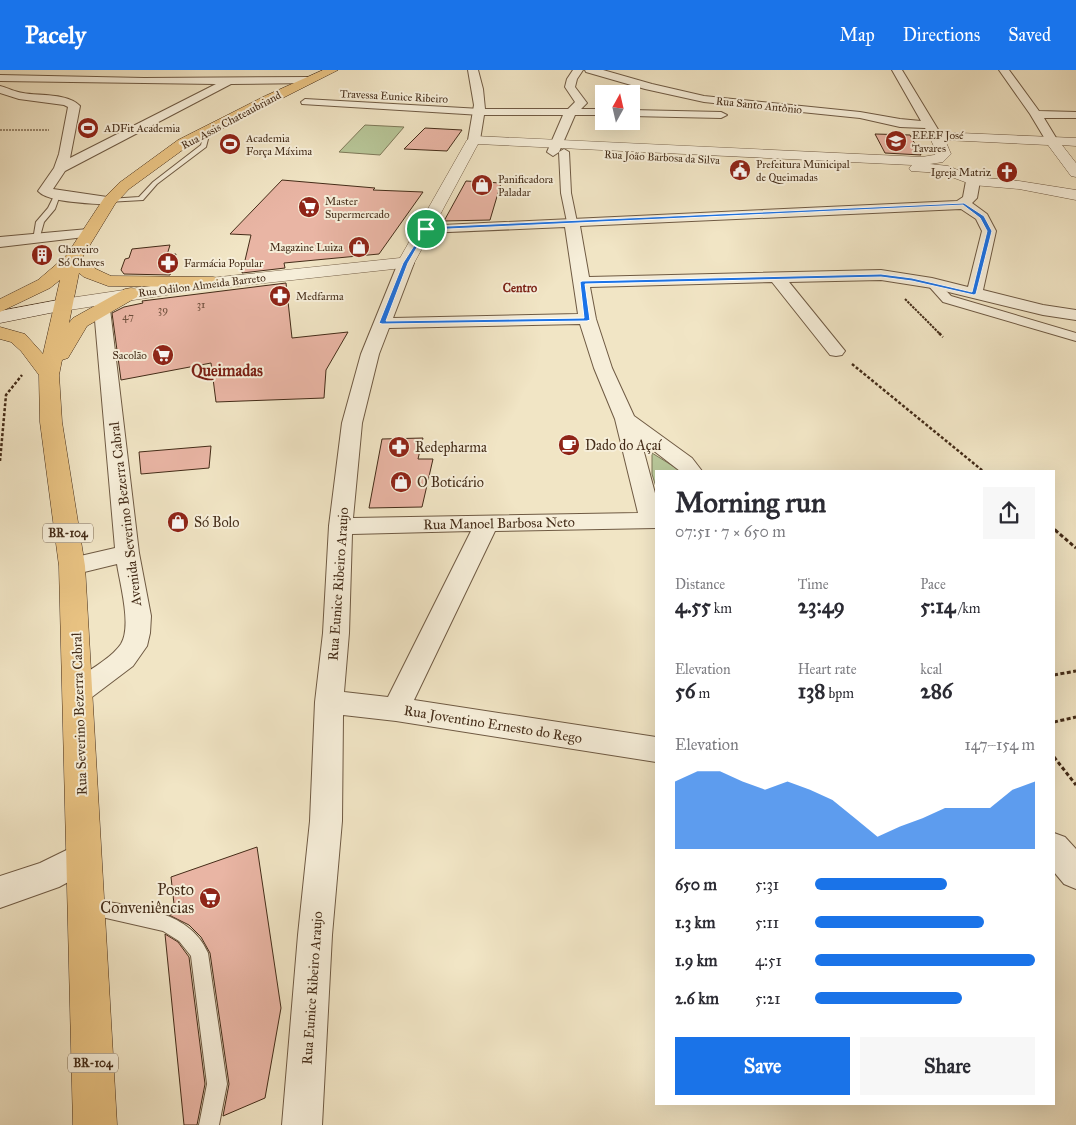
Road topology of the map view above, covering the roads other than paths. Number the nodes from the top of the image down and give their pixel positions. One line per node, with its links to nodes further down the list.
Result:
1 (332, 70): 9 (highway, Rua Assis Chateaubriand / BR-104)
2 (474, 70): 14 (street, Rua Eunice Ribeiro Araujo)
3 (578, 70): 16 (street)
4 (590, 70): 21 (street, Rua Santo Antônio)
5 (897, 70): 21 (street)
6 (1004, 70): 18 (street)
7 (2, 79): 10 (street); 11 (street)
8 (230, 80): 9 (street); 10 (street); 27 (street)
9 (311, 80): 22 (highway, Rua Assis Chateaubriand / BR-104)
10 (82, 81): 11 (street)
11 (37, 99): 13 (street); 27 (street)
12 (305, 102): 14 (street, Travessa Eunice Ribeiro)
13 (9, 106)
14 (480, 112): 16 (street); 25 (street, Rua Eunice Ribeiro Araujo)
15 (595, 112): 16 (street)
16 (570, 113): 26 (street)
17 (640, 113): 19 (street)
18 (1036, 114): 20 (street); 23 (street)
19 (733, 115)
20 (1076, 115)
21 (934, 130): 23 (street); 26 (street, Rua João Barbosa da Silva)
22 (207, 131): 29 (highway, Rua Assis Chateaubriand / BR-104); 30 (lane)
23 (1052, 141): 24 (street); 28 (street)
24 (1076, 142)
25 (473, 144): 26 (street, Rua João Barbosa da Silva); 39 (street, Rua Eunice Ribeiro Araujo)
26 (557, 149): 31 (street, Rua João Barbosa da Silva); 38 (street)
27 (60, 168): 34 (street)
28 (1074, 168)
29 (140, 173): 30 (lane); 36 (highway, Rua Assis Chateaubriand / BR-104)
30 (165, 176): 36 (lane)
31 (973, 180): 33 (street, Rua João Barbosa da Silva); 37 (street)
32 (1076, 182): 33 (street)
33 (1019, 185): 35 (street)
34 (57, 195): 36 (street); 41 (lane)
35 (1076, 195)
36 (109, 201): 40 (highway, Rua Assis Chateaubriand / BR-104)
37 (964, 204): 38 (street); 51 (street)
38 (572, 222): 39 (street); 48 (street)
39 (426, 229): 45 (street, Rua Eunice Ribeiro Araujo)
40 (85, 237): 41 (street); 43 (street); 44 (highway, Rua Assis Chateaubriand / BR-104)
41 (36, 238): 42 (street)
42 (0, 242)
43 (0, 250)
44 (73, 259): 47 (highway); 52 (highway); 53 (highway, Rua Assis Chateaubriand / BR-104)
45 (406, 263): 47 (street, Rua Odilon Almeida Barreto); 58 (street, Rua Eunice Ribeiro Araujo)
46 (776, 277): 48 (street); 49 (street); 61 (street)
47 (213, 282): 50 (street, Rua Odilon Almeida Barreto)
48 (582, 282): 57 (street)
49 (932, 283): 51 (street); 60 (street)
50 (131, 293): 53 (street, Rua Odilon Almeida Barreto); 54 (highway)
51 (974, 294): 55 (street)
52 (0, 306)
53 (63, 306): 56 (street, Rua Odilon Almeida Barreto); 62 (highway, Rua Severino Bezerra Cabral / BR-104)
54 (102, 309): 62 (highway); 68 (street, Avenida Severino Bezerra Cabral)
55 (1076, 314)
56 (0, 317)
57 (587, 320): 58 (street); 63 (street)
58 (382, 323): 67 (street, Rua Eunice Ribeiro Araujo)
59 (0, 333): 62 (highway)
60 (1076, 337)
61 (836, 351)
62 (43, 366): 69 (highway, Rua Severino Bezerra Cabral / BR-104)
63 (625, 419): 64 (street); 65 (street)
64 (691, 470)
65 (654, 520): 66 (street, Rua Manoel Barbosa Neto)
66 (486, 523): 67 (street, Rua Manoel Barbosa Neto); 72 (street)
67 (341, 526): 71 (street, Rua Eunice Ribeiro Araujo)
68 (127, 553): 69 (street); 70 (street, Avenida Severino Bezerra Cabral)
69 (72, 566): 70 (highway, Rua Severino Bezerra Cabral / BR-104)
70 (78, 692): 75 (highway, Rua Severino Bezerra Cabral / BR-104)
71 (329, 702): 72 (street, Rua Joventino Ernesto do Rego); 81 (street, Rua Eunice Ribeiro Araujo)
72 (396, 709): 73 (street, Rua Joventino Ernesto do Rego)
73 (655, 750)
74 (1055, 849): 76 (street)
75 (85, 856): 77 (street); 78 (highway, Rua Severino Bezerra Cabral / BR-104)
76 (1076, 873)
77 (0, 892)
78 (87, 907): 79 (highway, Rua Severino Bezerra Cabral / BR-104); 80 (lane)
79 (95, 1125)
80 (209, 1125)
81 (302, 1125)

